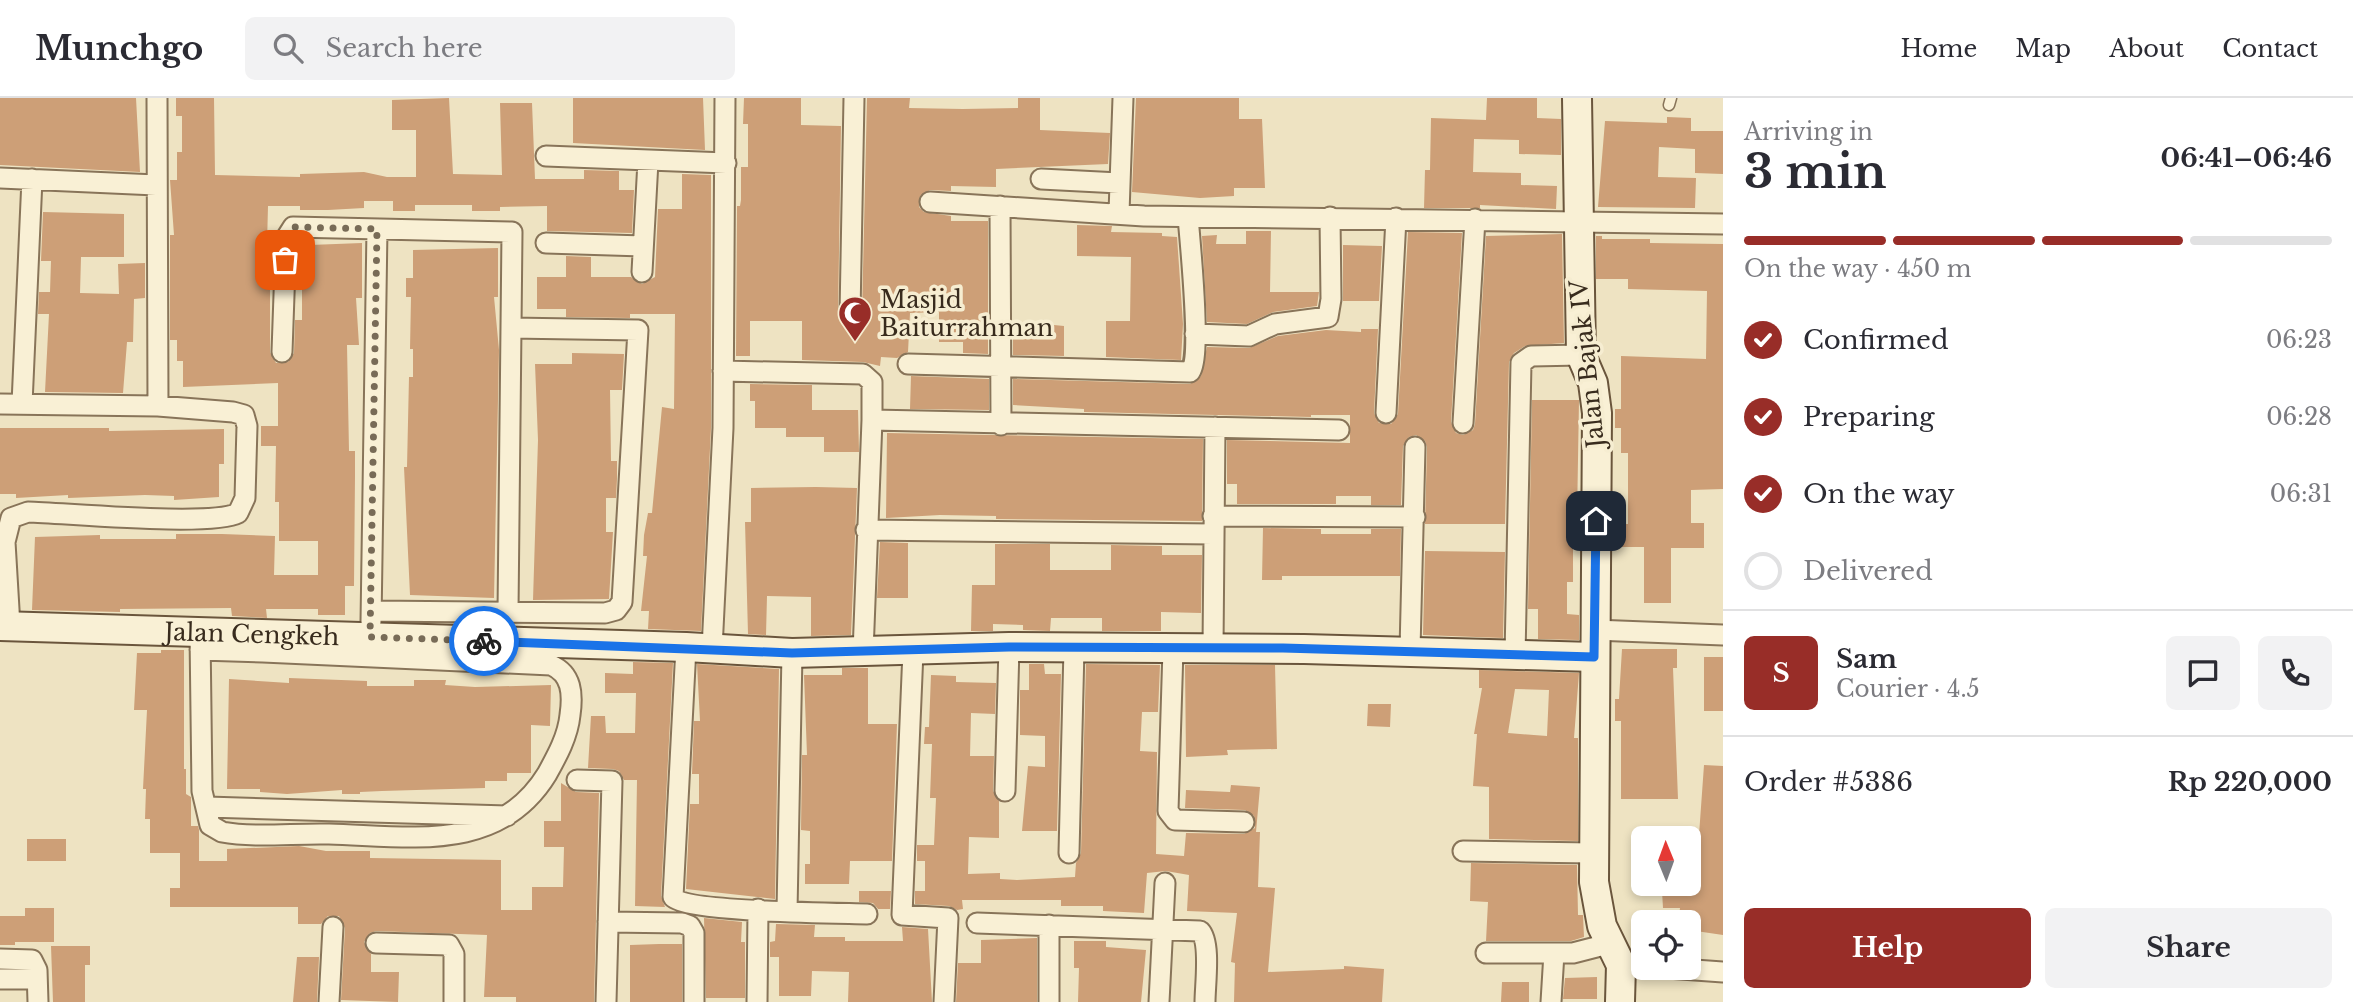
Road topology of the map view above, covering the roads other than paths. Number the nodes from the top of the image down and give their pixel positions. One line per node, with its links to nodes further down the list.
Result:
1 (156, 98): 13 (street)
2 (725, 98): 8 (street)
3 (854, 98): 27 (street)
4 (1123, 98): 12 (street)
5 (1577, 98): 21 (street, Jalan Bajak IV)
6 (546, 156): 7 (street)
7 (648, 161): 8 (street); 25 (street)
8 (726, 163): 34 (street)
9 (0, 178): 10 (street)
10 (32, 179): 13 (street); 36 (street)
11 (1041, 179): 12 (street)
12 (1119, 183): 16 (street)
13 (156, 185): 37 (street)
14 (930, 202): 15 (street)
15 (1000, 206): 16 (street); 33 (street)
16 (1119, 213): 17 (street)
17 (1188, 216): 18 (street); 29 (street)
18 (1330, 217): 19 (street); 29 (street)
19 (1396, 218): 20 (street); 38 (street)
20 (1475, 219): 21 (street); 40 (street)
21 (1577, 221): 22 (street); 31 (street, Jalan Bajak IV)
22 (1723, 224)
23 (377, 229): 28 (street); 30 (street); 49 (street)
24 (546, 243): 25 (street)
25 (643, 246): 26 (street)
26 (642, 272)
27 (850, 314)
28 (511, 327): 48 (street); 48 (street)
29 (1195, 334): 33 (street)
30 (282, 352)
31 (1581, 355): 51 (street, Jalan Bajak IV); 64 (street)
32 (908, 365): 33 (street)
33 (1002, 368): 41 (street)
34 (723, 371): 39 (street); 56 (street)
35 (0, 404): 36 (street)
36 (22, 404): 37 (street)
37 (158, 406): 50 (street)
38 (1386, 413)
39 (872, 420): 41 (street); 47 (street)
40 (1463, 423)
41 (1001, 425): 42 (street)
42 (1215, 427): 43 (street); 46 (street)
43 (1339, 430)
44 (1415, 447): 45 (street)
45 (1415, 517): 46 (street); 60 (street)
46 (1213, 525): 47 (street); 58 (street)
47 (866, 530): 63 (street)
48 (508, 612): 49 (street)
49 (371, 624): 54 (street, Jalan Cengkeh); 56 (street, Jalan Cengkeh)
50 (5, 626): 53 (street, Jalan Cengkeh)
51 (1594, 630): 52 (street); 65 (street, Jalan Bajak IV)
52 (1723, 635)
53 (200, 642): 54 (street, Jalan Cengkeh); 54 (street)
54 (264, 643)
55 (1009, 647): 57 (street, Jalan Cengkeh); 61 (street, Jalan Cengkeh); 67 (street)
56 (699, 648): 62 (street, Jalan Cengkeh); 73 (street)
57 (1074, 648): 59 (street, Jalan Cengkeh); 70 (street)
58 (1213, 648): 59 (street, Jalan Cengkeh); 60 (street, Jalan Cengkeh)
59 (1173, 649): 68 (street)
60 (1410, 650): 64 (street, Jalan Cengkeh)
61 (914, 651): 63 (street, Jalan Cengkeh); 96 (street)
62 (792, 653): 63 (street, Jalan Cengkeh); 74 (street)
63 (863, 653)
64 (1515, 656): 65 (street, Jalan Cengkeh)
65 (1594, 657): 71 (street, Jalan Bajak IV)
66 (577, 780): 76 (street)
67 (1005, 791)
68 (1244, 822)
69 (1463, 851): 71 (street)
70 (1069, 853)
71 (1592, 853): 84 (street, Jalan Bajak IV)
72 (1165, 883): 80 (street)
73 (758, 909): 74 (street); 95 (street)
74 (787, 911): 75 (street)
75 (867, 914)
76 (608, 922): 93 (street); 94 (street)
77 (978, 923): 78 (street)
78 (1049, 925): 80 (street); 97 (street)
79 (333, 928): 91 (street)
80 (1163, 930): 98 (street); 99 (street)
81 (376, 943): 92 (street)
82 (1486, 953): 83 (street)
83 (1555, 953): 84 (street); 100 (street)
84 (1624, 958): 101 (street, Jalan Bajak IV)
85 (0, 959): 89 (street)
86 (1701, 970): 87 (street)
87 (1723, 972)
88 (0, 979): 89 (street)
89 (37, 979): 90 (street)
90 (38, 1002)
91 (329, 1002)
92 (454, 1002)
93 (606, 1002)
94 (694, 1002)
95 (757, 1002)
96 (944, 1002)
97 (1049, 1002)
98 (1159, 1002)
99 (1205, 1002)
100 (1551, 1002)
101 (1620, 1002)

